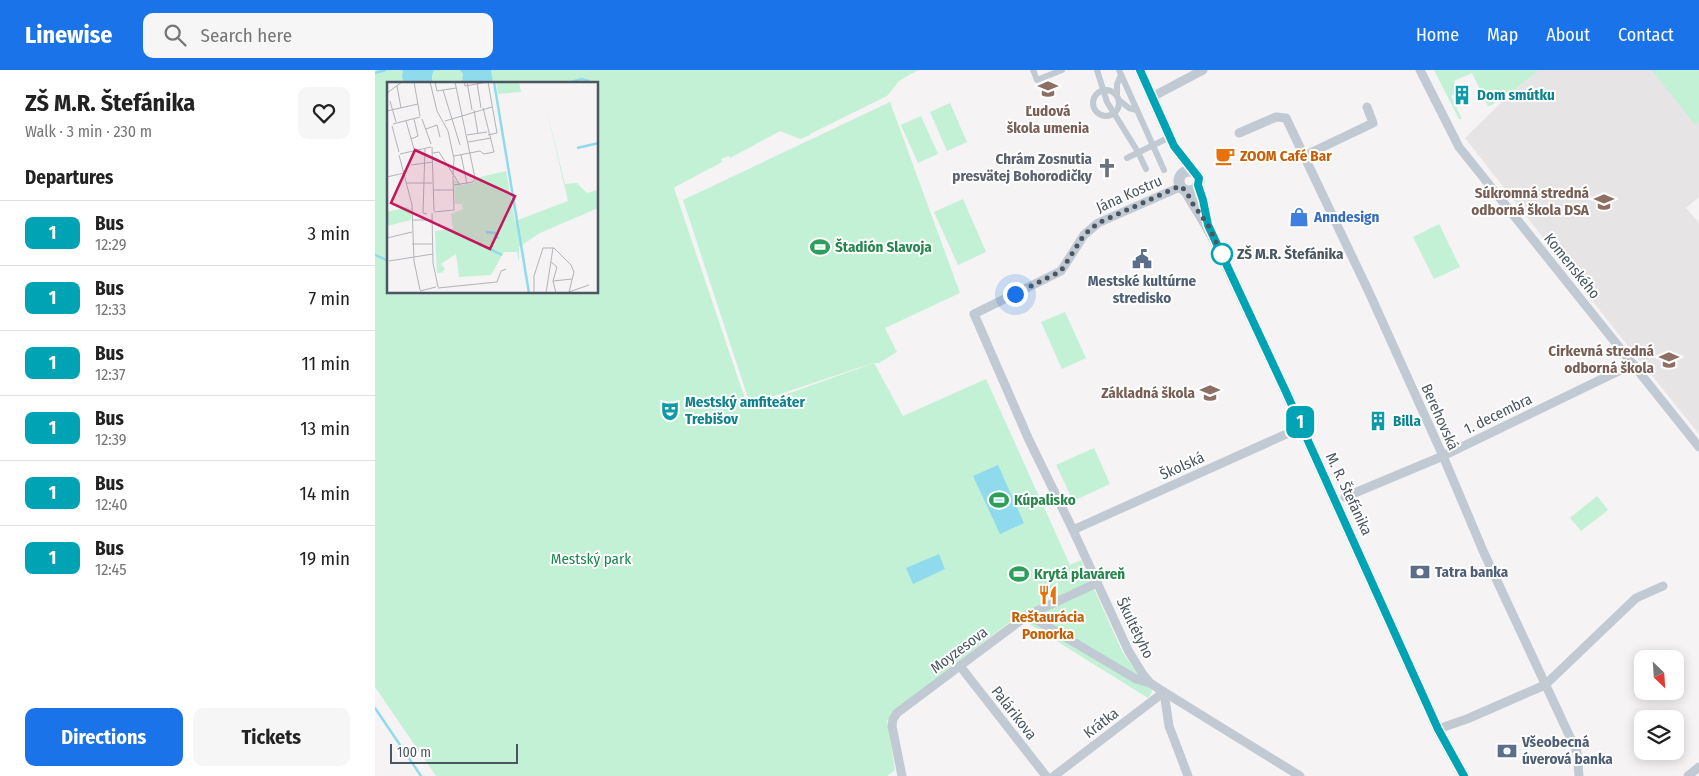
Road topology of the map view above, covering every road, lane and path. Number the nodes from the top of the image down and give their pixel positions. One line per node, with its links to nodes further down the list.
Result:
1 (1033, 70): 2 (street)
2 (1062, 70)
3 (1097, 70): 8 (street)
4 (1140, 70): 9 (street, M. R. Štefánika)
5 (1203, 70): 9 (street)
6 (1421, 70): 27 (street, Komenského)
7 (1120, 73): 10 (street); 12 (street)
8 (1103, 91): 10 (street); 13 (street); 13 (street)
9 (1152, 97): 15 (street, M. R. Štefánika)
10 (1118, 98): 12 (street); 13 (street)
11 (1367, 107): 18 (street)
12 (1136, 110): 16 (street)
13 (1114, 113): 17 (street)
14 (1239, 133): 18 (street, Berehovská)
15 (1172, 141): 16 (street); 22 (street, M. R. Štefánika); 23 (street, M. R. Štefánika)
16 (1153, 146): 17 (street); 21 (street)
17 (1138, 152): 19 (street); 20 (street)
18 (1304, 156): 30 (street, Berehovská)
19 (1127, 158)
20 (1146, 169)
21 (1164, 170)
22 (1194, 172): 23 (street); 24 (street)
23 (1181, 185): 24 (street); 25 (street, M. R. Štefánika); 26 (street, Jána Kostru)
24 (1198, 185): 25 (street, M. R. Štefánika)
25 (1208, 225): 28 (street, M. R. Štefánika)
26 (974, 314): 32 (street, Škultétyho)
27 (1633, 364): 29 (street, Komenského); 30 (street, 1. decembra)
28 (1302, 427): 32 (street, Školská); 40 (street, M. R. Štefánika)
29 (1699, 447)
30 (1443, 456): 31 (street, 1. decembra); 38 (street, Berehovská)
31 (1345, 497)
32 (1073, 530): 33 (street, Škultétyho)
33 (1097, 583): 35 (street, Moyzesova); 37 (street, Škultétyho)
34 (1663, 586): 38 (street)
35 (1029, 615): 36 (street, Moyzesova); 37 (street)
36 (960, 666): 42 (street, Moyzesova); 43 (street, Palárikova)
37 (1151, 683): 39 (street, Škultétyho)
38 (1545, 685): 40 (street); 48 (street, Berehovská)
39 (1164, 692): 44 (street, Krátka); 45 (street); 46 (street, Škultétyho)
40 (1438, 729): 47 (street, M. R. Štefánika)
41 (1699, 767): 49 (street)
42 (902, 776)
43 (1046, 776)
44 (1054, 776)
45 (1188, 776)
46 (1300, 776)
47 (1463, 776)
48 (1579, 776)
49 (1688, 776)

